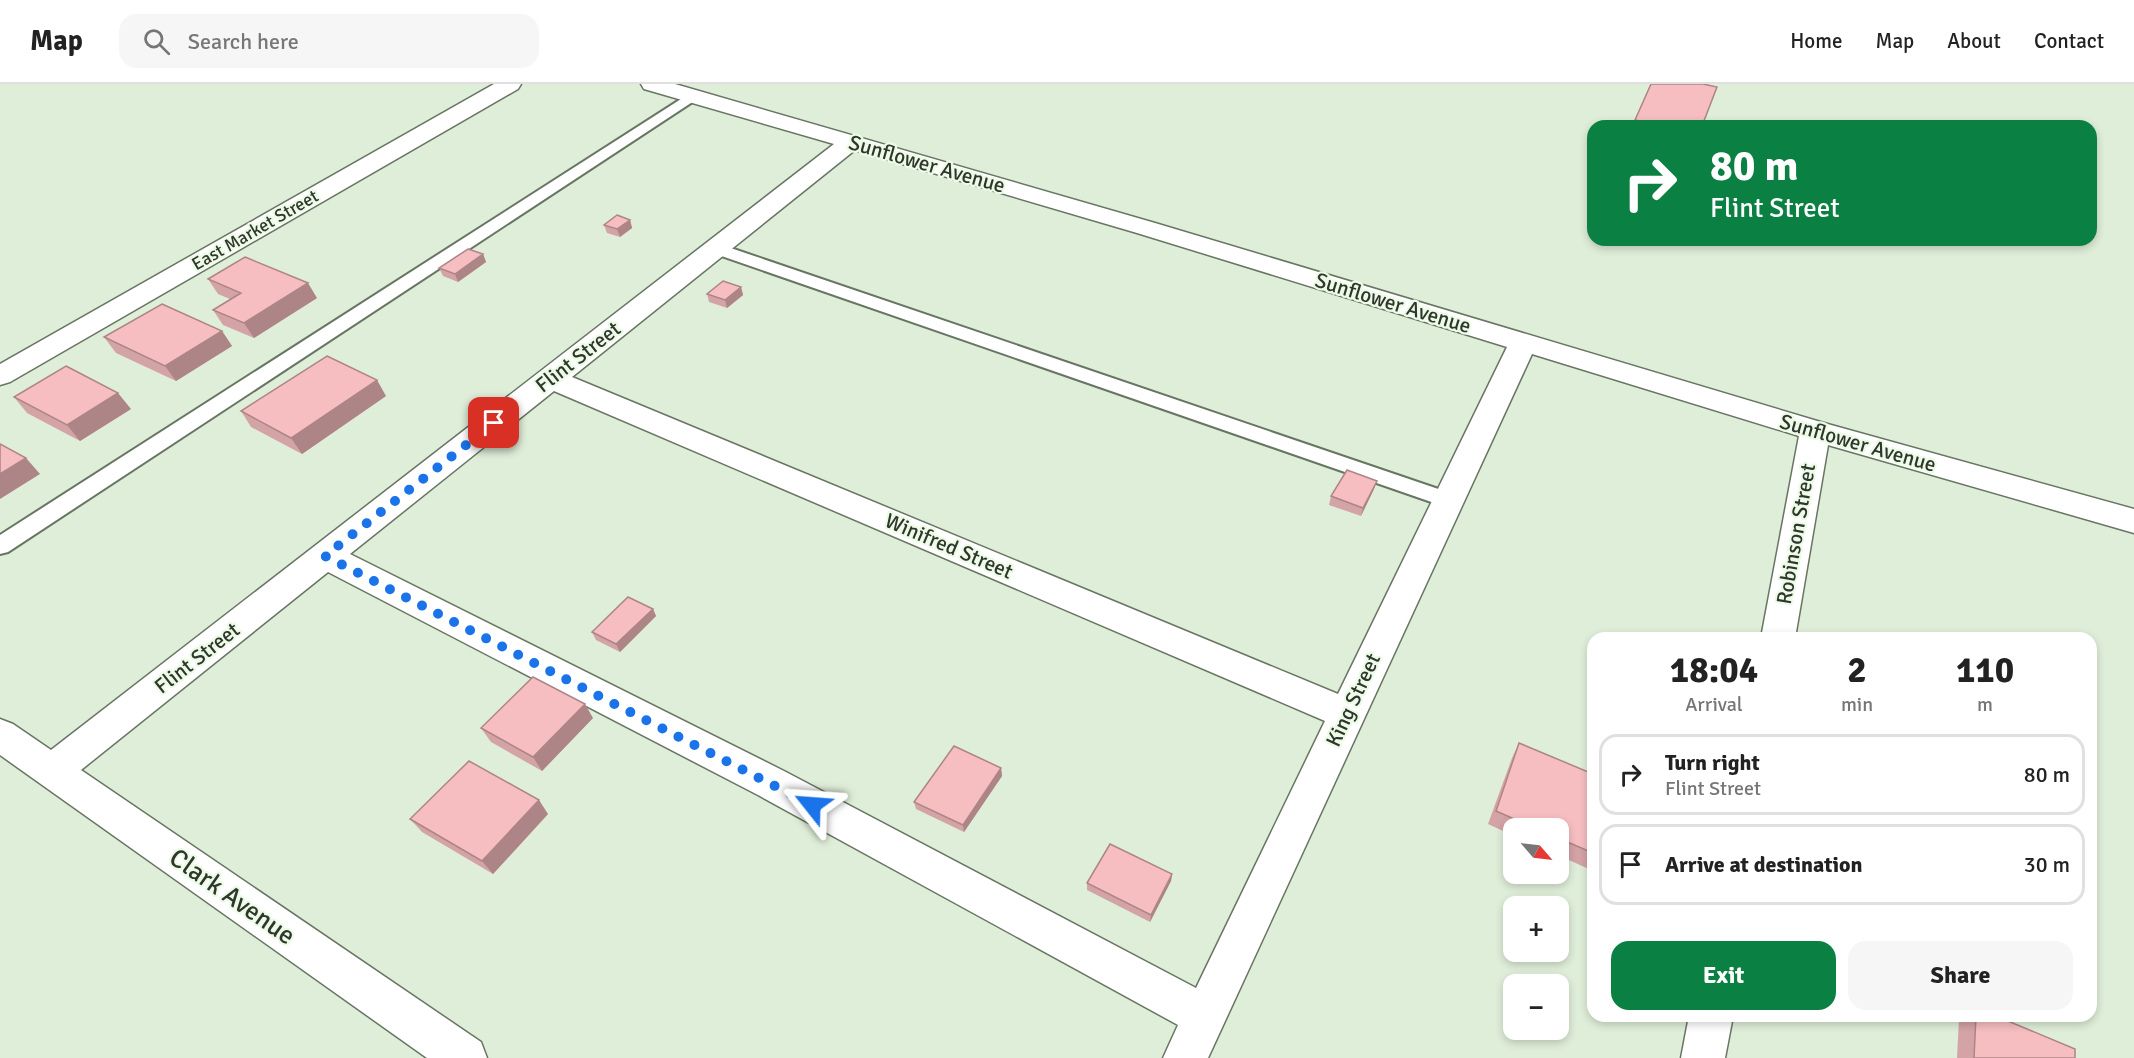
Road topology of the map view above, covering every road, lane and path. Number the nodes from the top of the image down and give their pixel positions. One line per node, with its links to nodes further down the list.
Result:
1 (510, 84): 7 (street, East Market Street)
2 (652, 84): 3 (street, Sunflower Avenue)
3 (692, 96): 4 (street, Sunflower Avenue); 12 (lane)
4 (851, 142): 5 (street, Flint Street); 6 (street, Sunflower Avenue)
5 (716, 248): 8 (street, Flint Street); 10 (lane)
6 (1523, 343): 9 (street, Sunflower Avenue); 10 (street, King Street)
7 (0, 376)
8 (551, 379): 13 (street, Flint Street); 15 (street, Winifred Street)
9 (1815, 431): 11 (street, Sunflower Avenue); 14 (street, Robinson Street)
10 (1448, 500): 15 (street, King Street)
11 (2134, 521)
12 (0, 546)
13 (325, 556): 17 (street, Flint Street); 18 (street)
14 (1779, 632)
15 (1347, 714): 18 (street, King Street)
16 (0, 735): 17 (street, Clark Avenue)
17 (51, 772): 20 (street, Clark Avenue)
18 (1205, 1016): 21 (street, King Street)
19 (1710, 1022): 22 (street)
20 (465, 1058)
21 (1185, 1058)
22 (1703, 1058)

